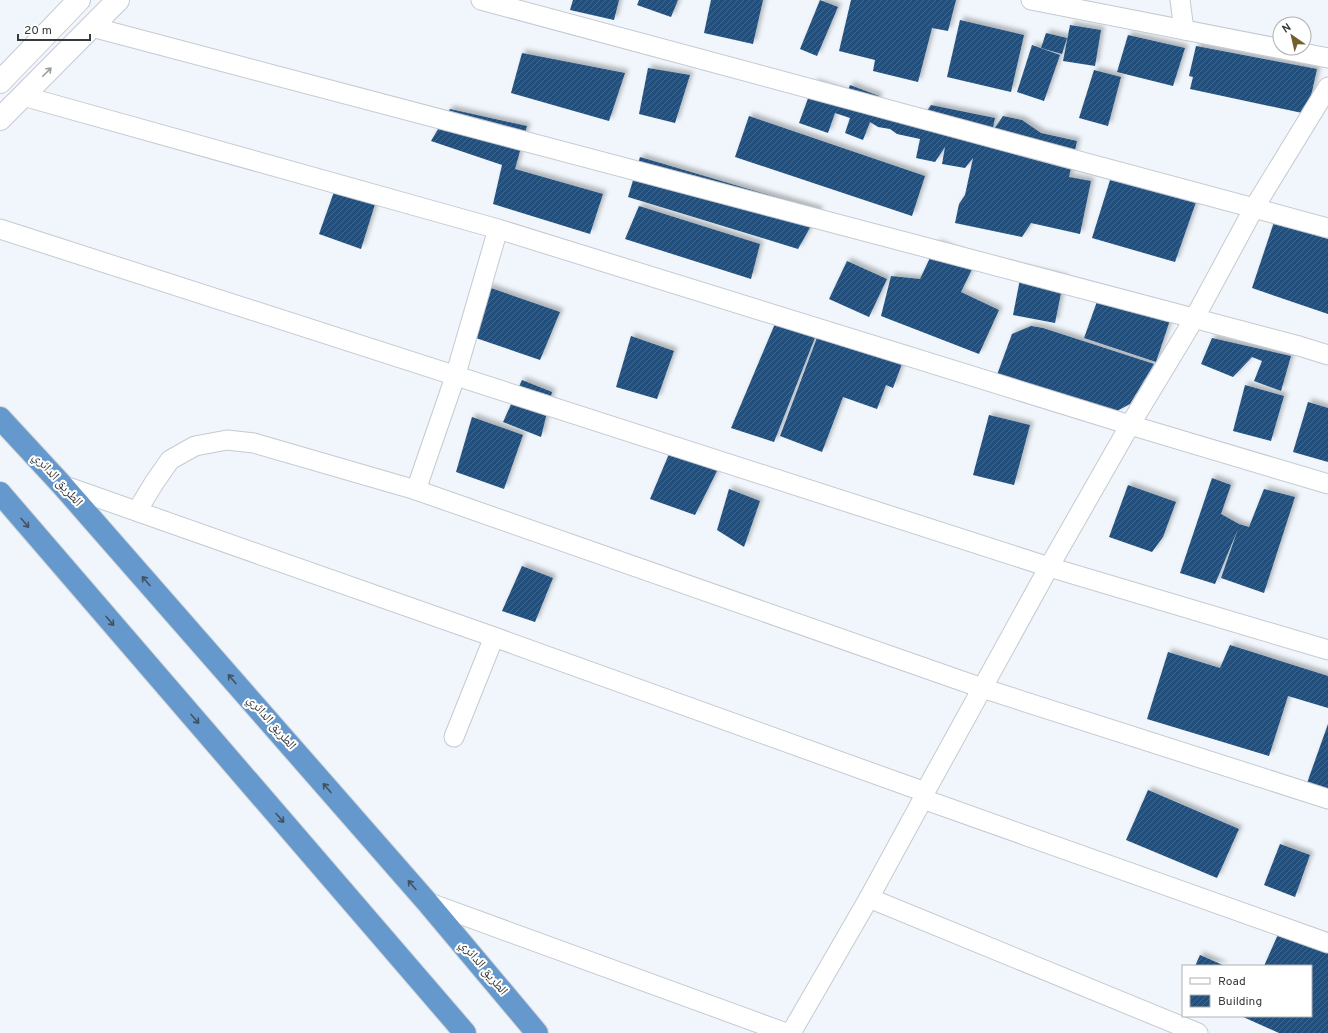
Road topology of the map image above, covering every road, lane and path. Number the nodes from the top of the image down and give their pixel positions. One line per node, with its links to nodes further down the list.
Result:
1 (79, 0): 9 (main road)
2 (118, 0): 6 (main road)
3 (481, 0): 13 (street)
4 (1031, 0): 7 (street)
5 (1180, 0): 7 (street)
6 (92, 27): 11 (main road, one-way to 6); 17 (street)
7 (1184, 30): 8 (street)
8 (1328, 58)
9 (0, 82)
10 (1328, 87): 13 (street)
11 (23, 96): 12 (main road); 16 (street)
12 (0, 119)
13 (1254, 208): 14 (street); 17 (street)
14 (1328, 228)
15 (0, 229): 19 (street)
16 (498, 229): 19 (street); 21 (street)
17 (1194, 319): 18 (street); 21 (street)
18 (1328, 355)
19 (455, 377): 24 (street); 27 (street)
20 (0, 418): 23 (highway, الطريق الدائري)
21 (1130, 425): 22 (street); 27 (street)
22 (1328, 484)
23 (62, 485): 26 (street); 35 (highway, الطريق الدائري, one-way to 23)
24 (416, 490): 26 (street); 30 (street)
25 (0, 493): 37 (highway, one-way to 37)
26 (137, 512): 28 (street)
27 (1049, 567): 29 (street); 30 (street)
28 (494, 637): 31 (street); 32 (street)
29 (1328, 650)
30 (982, 688): 32 (street); 33 (street)
31 (454, 737)
32 (924, 796): 34 (street); 36 (street)
33 (1328, 799)
34 (869, 898): 40 (street); 41 (street)
35 (427, 902): 38 (highway, الطريق الدائري); 39 (street)
36 (1328, 943)
37 (465, 1033)
38 (537, 1033)
39 (786, 1033)
40 (791, 1033)
41 (1198, 1033)

